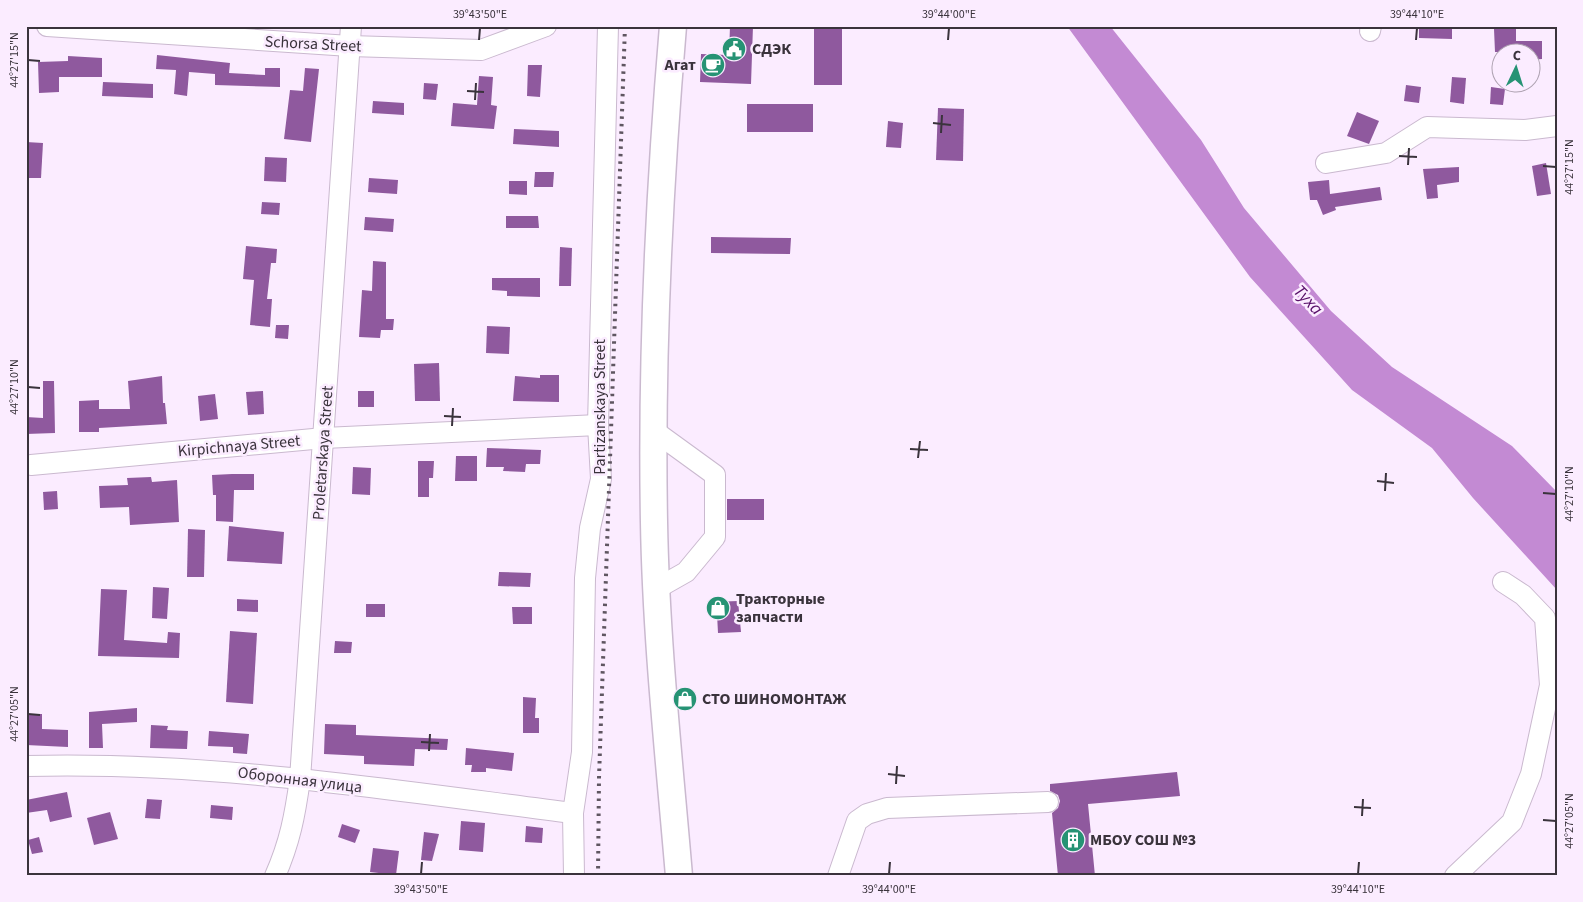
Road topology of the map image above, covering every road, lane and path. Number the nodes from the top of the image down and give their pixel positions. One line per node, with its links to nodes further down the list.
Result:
1 (47, 26): 6 (street, Schorsa Street)
2 (351, 26): 7 (street, Proletarskaya Street)
3 (546, 26): 7 (street, Schorsa Street)
4 (608, 26): 10 (street, Partizanskaya Street)
5 (673, 26): 11 (main road)
6 (76, 28): 7 (street, Schorsa Street)
7 (350, 46): 12 (street, Proletarskaya Street)
8 (1557, 126): 9 (street)
9 (1326, 163)
10 (598, 425): 12 (street, Kirpichnaya Street); 19 (street, Partizanskaya Street)
11 (653, 430): 15 (main road); 15 (street)
12 (324, 438): 13 (street, Kirpichnaya Street); 17 (street, Proletarskaya Street)
13 (31, 465)
14 (1503, 582): 24 (street)
15 (656, 589): 22 (main road)
16 (26, 766): 17 (street, Оборонная улица)
17 (300, 779): 19 (street, Оборонная улица); 20 (street, Proletarskaya Street)
18 (1048, 802): 23 (street)
19 (573, 813): 21 (street, Partizanskaya Street)
20 (275, 876)
21 (574, 876)
22 (679, 876)
23 (838, 876)
24 (1455, 876)

